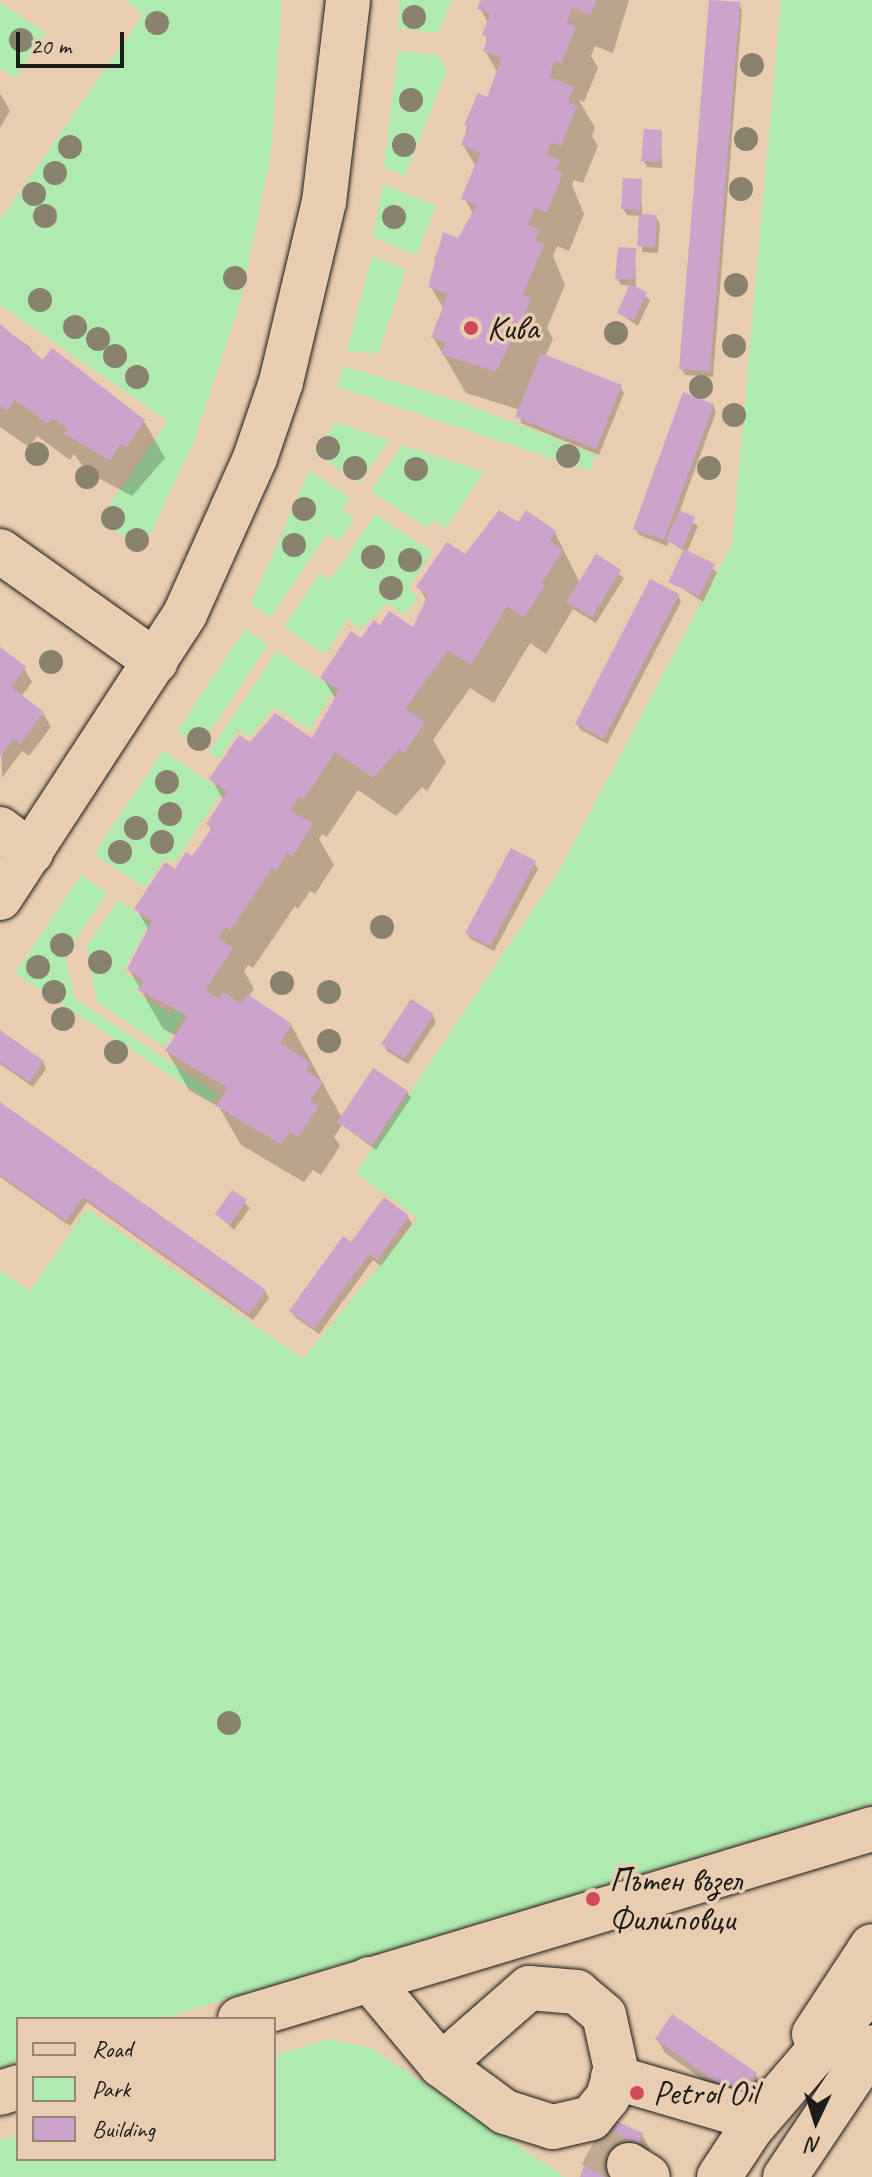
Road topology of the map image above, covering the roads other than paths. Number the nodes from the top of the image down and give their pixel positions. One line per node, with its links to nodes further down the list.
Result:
1 (325, 0): 3 (main road)
2 (348, 0): 3 (main road)
3 (334, 88): 5 (main road)
4 (0, 551): 5 (main road)
5 (156, 662): 6 (main road)
6 (16, 841): 7 (main road)
7 (0, 898)
8 (872, 1829): 10 (main road)
9 (872, 1946): 16 (main road)
10 (369, 1979): 12 (main road); 14 (main road)
11 (872, 1988): 16 (main road)
12 (246, 2017)
13 (872, 2047): 19 (main road)
14 (441, 2065): 15 (main road); 17 (main road)
15 (613, 2077): 16 (main road); 17 (main road)
16 (753, 2126): 18 (main road)
17 (608, 2153)
18 (719, 2177)
19 (785, 2177)

